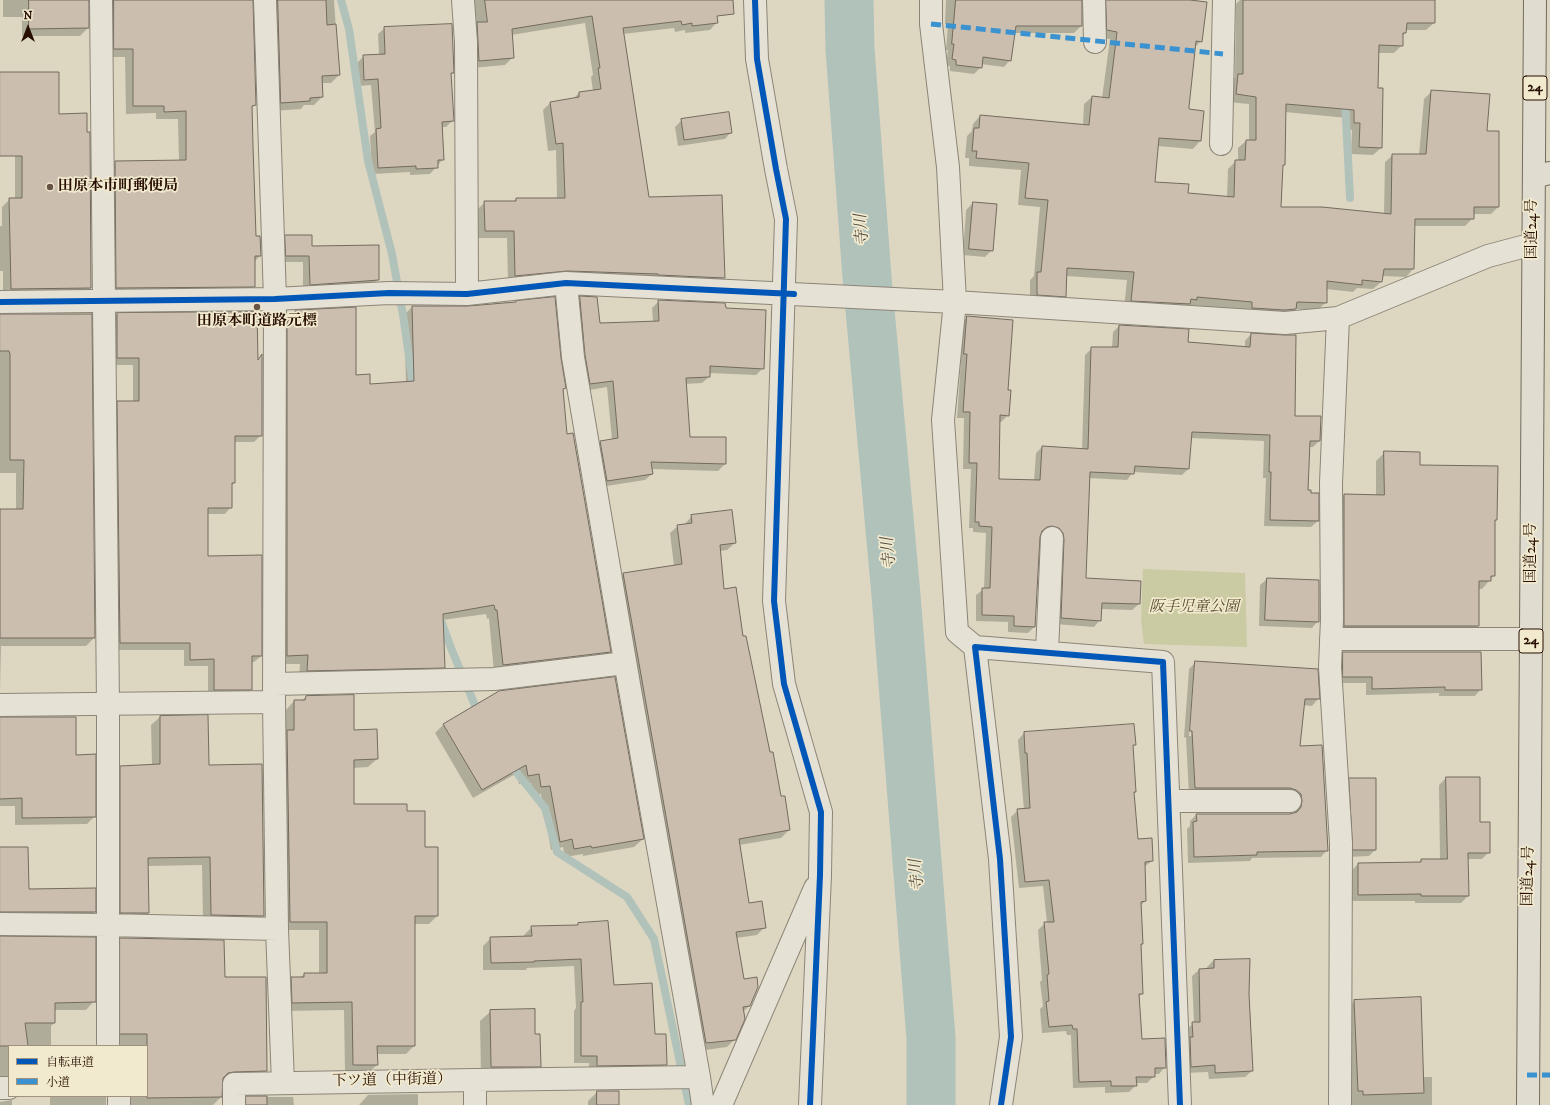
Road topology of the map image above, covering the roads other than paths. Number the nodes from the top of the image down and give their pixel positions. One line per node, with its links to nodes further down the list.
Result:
1 (101, 0): 18 (street)
2 (265, 0): 16 (street)
3 (463, 0): 14 (street)
4 (755, 0): 15 (street)
5 (931, 0): 19 (street)
6 (1094, 0): 9 (street)
7 (1224, 0): 10 (street)
8 (1535, 0): 11 (highway, 国道24号 / 24)
9 (1095, 42)
10 (1221, 144)
11 (1542, 175): 12 (highway, 国道24号 / 24)
12 (1533, 244): 20 (street); 23 (highway, 国道24号 / 24)
13 (566, 283): 14 (street); 15 (street); 26 (street)
14 (467, 294): 16 (street)
15 (789, 294): 19 (street); 32 (street)
16 (275, 299): 18 (street); 27 (street)
17 (0, 302): 18 (street)
18 (104, 302): 29 (street)
19 (951, 302): 20 (street); 24 (street)
20 (1338, 318): 22 (street)
21 (1052, 538): 25 (street)
22 (1331, 639): 23 (street); 47 (street)
23 (1532, 639): 48 (highway, 国道24号 / 24)
24 (975, 647): 25 (street); 45 (street)
25 (1046, 652): 30 (street)
26 (625, 663): 27 (street); 37 (street)
27 (274, 693): 29 (street); 35 (street)
28 (0, 705): 29 (street)
29 (108, 705): 34 (street)
30 (1169, 800): 31 (street); 46 (street)
31 (1290, 800)
32 (820, 875): 43 (street); 44 (street)
33 (0, 924): 34 (street)
34 (108, 925): 35 (street); 36 (street)
35 (277, 929): 39 (street)
36 (108, 1045)
37 (699, 1077): 38 (street, 下ツ道（中街道）); 42 (street)
38 (475, 1080): 39 (street, 下ツ道（中街道）); 41 (street)
39 (284, 1083): 40 (street, 下ツ道（中街道）)
40 (234, 1105)
41 (475, 1105)
42 (703, 1105)
43 (721, 1105)
44 (810, 1105)
45 (1001, 1105)
46 (1180, 1105)
47 (1340, 1105)
48 (1528, 1105)

